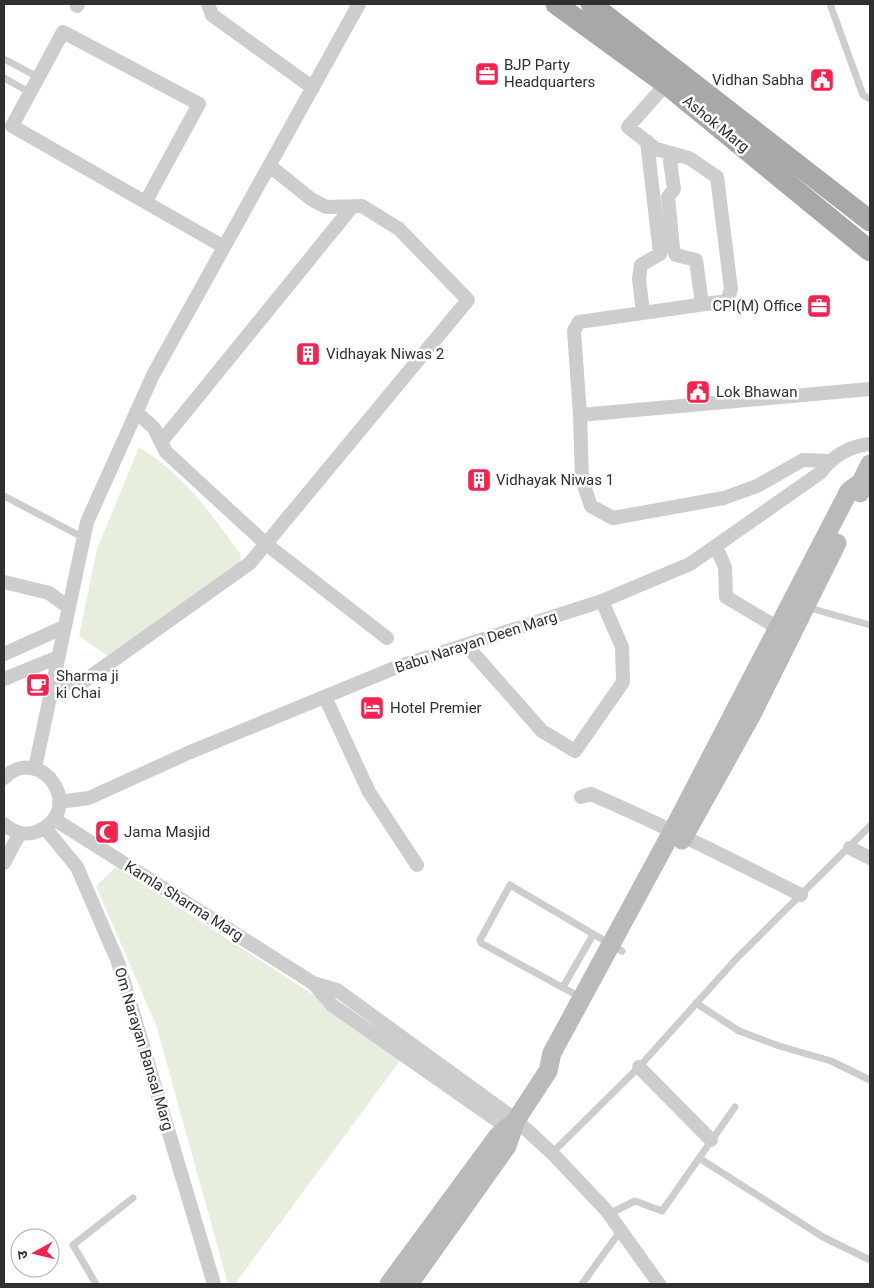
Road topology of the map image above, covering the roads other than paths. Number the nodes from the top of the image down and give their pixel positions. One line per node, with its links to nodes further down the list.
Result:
1 (208, 4): 10 (street)
2 (359, 4): 10 (street)
3 (556, 4): 8 (main road, Ashok Marg)
4 (591, 4): 8 (main road, Ashok Marg)
5 (830, 4): 12 (lane)
6 (4, 59): 7 (lane)
7 (38, 77): 11 (street); 16 (street)
8 (672, 77): 13 (street); 18 (main road, Ashok Marg); 20 (main road, Ashok Marg)
9 (4, 78): 11 (lane)
10 (313, 88): 15 (street)
11 (30, 93): 16 (street)
12 (870, 100)
13 (647, 141): 14 (street); 22 (street)
14 (669, 154): 21 (street); 21 (street)
15 (270, 166): 17 (street); 19 (street)
16 (146, 201): 19 (street)
17 (352, 208): 26 (street); 32 (street)
18 (870, 221)
19 (224, 247): 24 (street)
20 (870, 251)
21 (702, 304): 22 (street)
22 (643, 312): 25 (street)
23 (870, 389): 25 (street)
24 (136, 412): 26 (street); 31 (street)
25 (580, 415): 28 (street)
26 (161, 442): 32 (street)
27 (870, 444): 28 (street, Babu Narayan Deen Marg)
28 (829, 461): 33 (street, Babu Narayan Deen Marg)
29 (870, 464): 36 (street)
30 (4, 496): 31 (lane)
31 (84, 538): 37 (street)
32 (266, 544): 41 (street); 46 (street)
33 (716, 546): 35 (street, Babu Narayan Deen Marg); 40 (street)
34 (4, 582): 37 (street)
35 (602, 601): 42 (street, Babu Narayan Deen Marg); 42 (street)
36 (799, 605): 38 (lane); 40 (street)
37 (68, 607): 39 (street)
38 (870, 625)
39 (64, 628): 43 (street); 44 (street)
40 (785, 632): 56 (street)
41 (387, 638)
42 (466, 645): 47 (street, Babu Narayan Deen Marg)
43 (4, 654)
44 (56, 658): 45 (street); 46 (street)
45 (4, 678)
46 (52, 683): 48 (street)
47 (325, 697): 51 (street, Babu Narayan Deen Marg); 60 (street)
48 (35, 768): 49 (street); 51 (street)
49 (4, 778)
50 (581, 797): 56 (street)
51 (60, 802): 53 (street)
52 (4, 824): 55 (street)
53 (49, 824): 55 (street); 71 (street, Kamla Sharma Marg); 80 (street, Om Narayan Bansal Marg)
54 (870, 826): 57 (lane)
55 (20, 833): 59 (street)
56 (679, 833): 61 (street); 63 (street)
57 (850, 848): 58 (street); 61 (lane)
58 (870, 858)
59 (4, 862)
60 (417, 864)
61 (801, 895): 66 (lane)
62 (593, 935): 63 (lane); 64 (lane); 64 (lane)
63 (617, 948): 65 (street); 68 (street)
64 (563, 987): 65 (lane)
65 (583, 998): 68 (street)
66 (696, 1003): 67 (lane); 69 (lane)
67 (639, 1067): 72 (street); 73 (lane)
68 (548, 1071): 71 (street)
69 (870, 1080)
70 (735, 1107): 72 (lane)
71 (512, 1124): 73 (street, Kamla Sharma Marg); 81 (street); 82 (street)
72 (712, 1140): 74 (lane)
73 (552, 1153): 76 (street, Kamla Sharma Marg)
74 (699, 1158): 76 (lane); 78 (lane)
75 (133, 1198): 79 (lane)
76 (609, 1214): 77 (street, Kamla Sharma Marg)
77 (621, 1230): 83 (lane); 84 (street, Kamla Sharma Marg)
78 (870, 1260)
79 (96, 1284)
80 (214, 1284)
81 (389, 1284)
82 (409, 1284)
83 (582, 1284)
84 (659, 1284)

